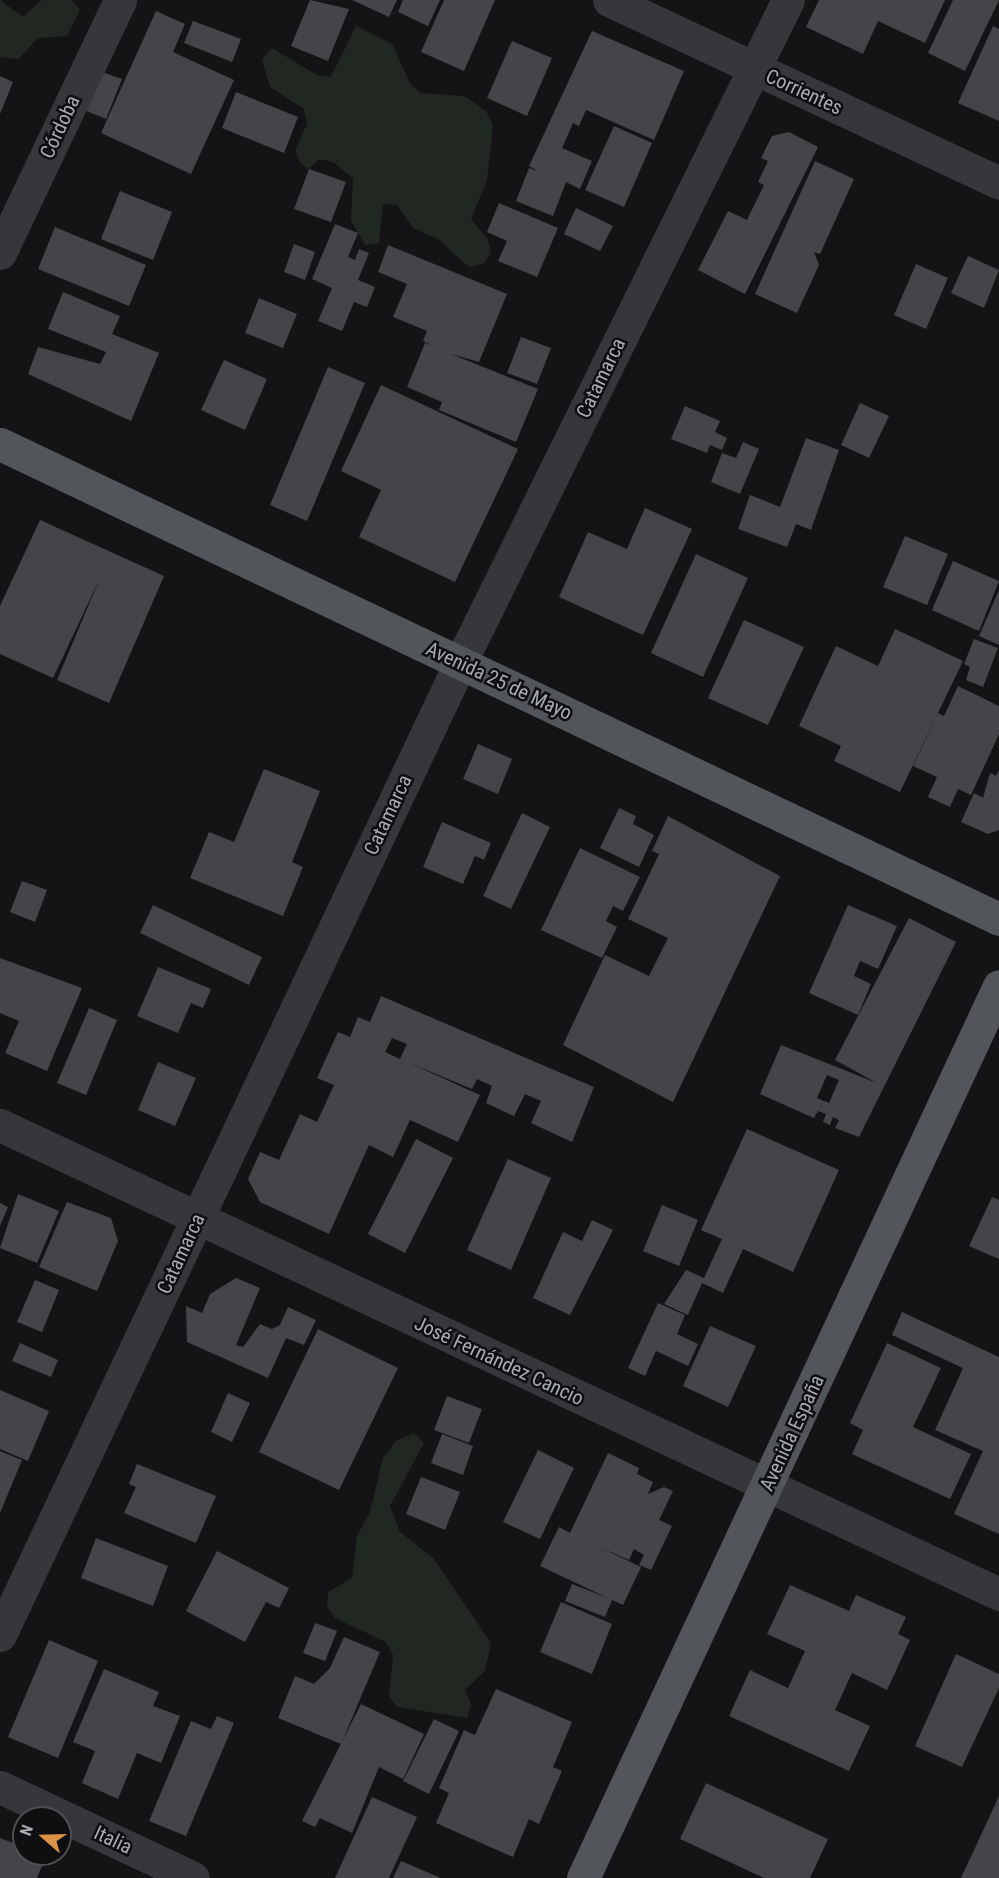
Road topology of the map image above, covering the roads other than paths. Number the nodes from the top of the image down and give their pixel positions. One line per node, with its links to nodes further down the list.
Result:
1 (120, 0): 6 (street, Córdoba)
2 (609, 0): 4 (street, Corrientes)
3 (788, 0): 4 (street, Catamarca)
4 (753, 69): 5 (street, Corrientes); 8 (street, Catamarca)
5 (999, 183)
6 (0, 254)
7 (0, 444): 8 (main road, Avenida 25 de Mayo)
8 (460, 663): 9 (main road, Avenida 25 de Mayo); 12 (street, Catamarca)
9 (999, 919)
10 (999, 986): 13 (main road, Avenida España)
11 (0, 1125): 12 (street, José Fernández Cancio)
12 (198, 1218): 13 (street, José Fernández Cancio); 15 (street, Catamarca)
13 (767, 1488): 14 (street, José Fernández Cancio); 18 (main road, Avenida España)
14 (999, 1594)
15 (0, 1635)
16 (0, 1786): 17 (street, Italia)
17 (193, 1878)
18 (583, 1878)

